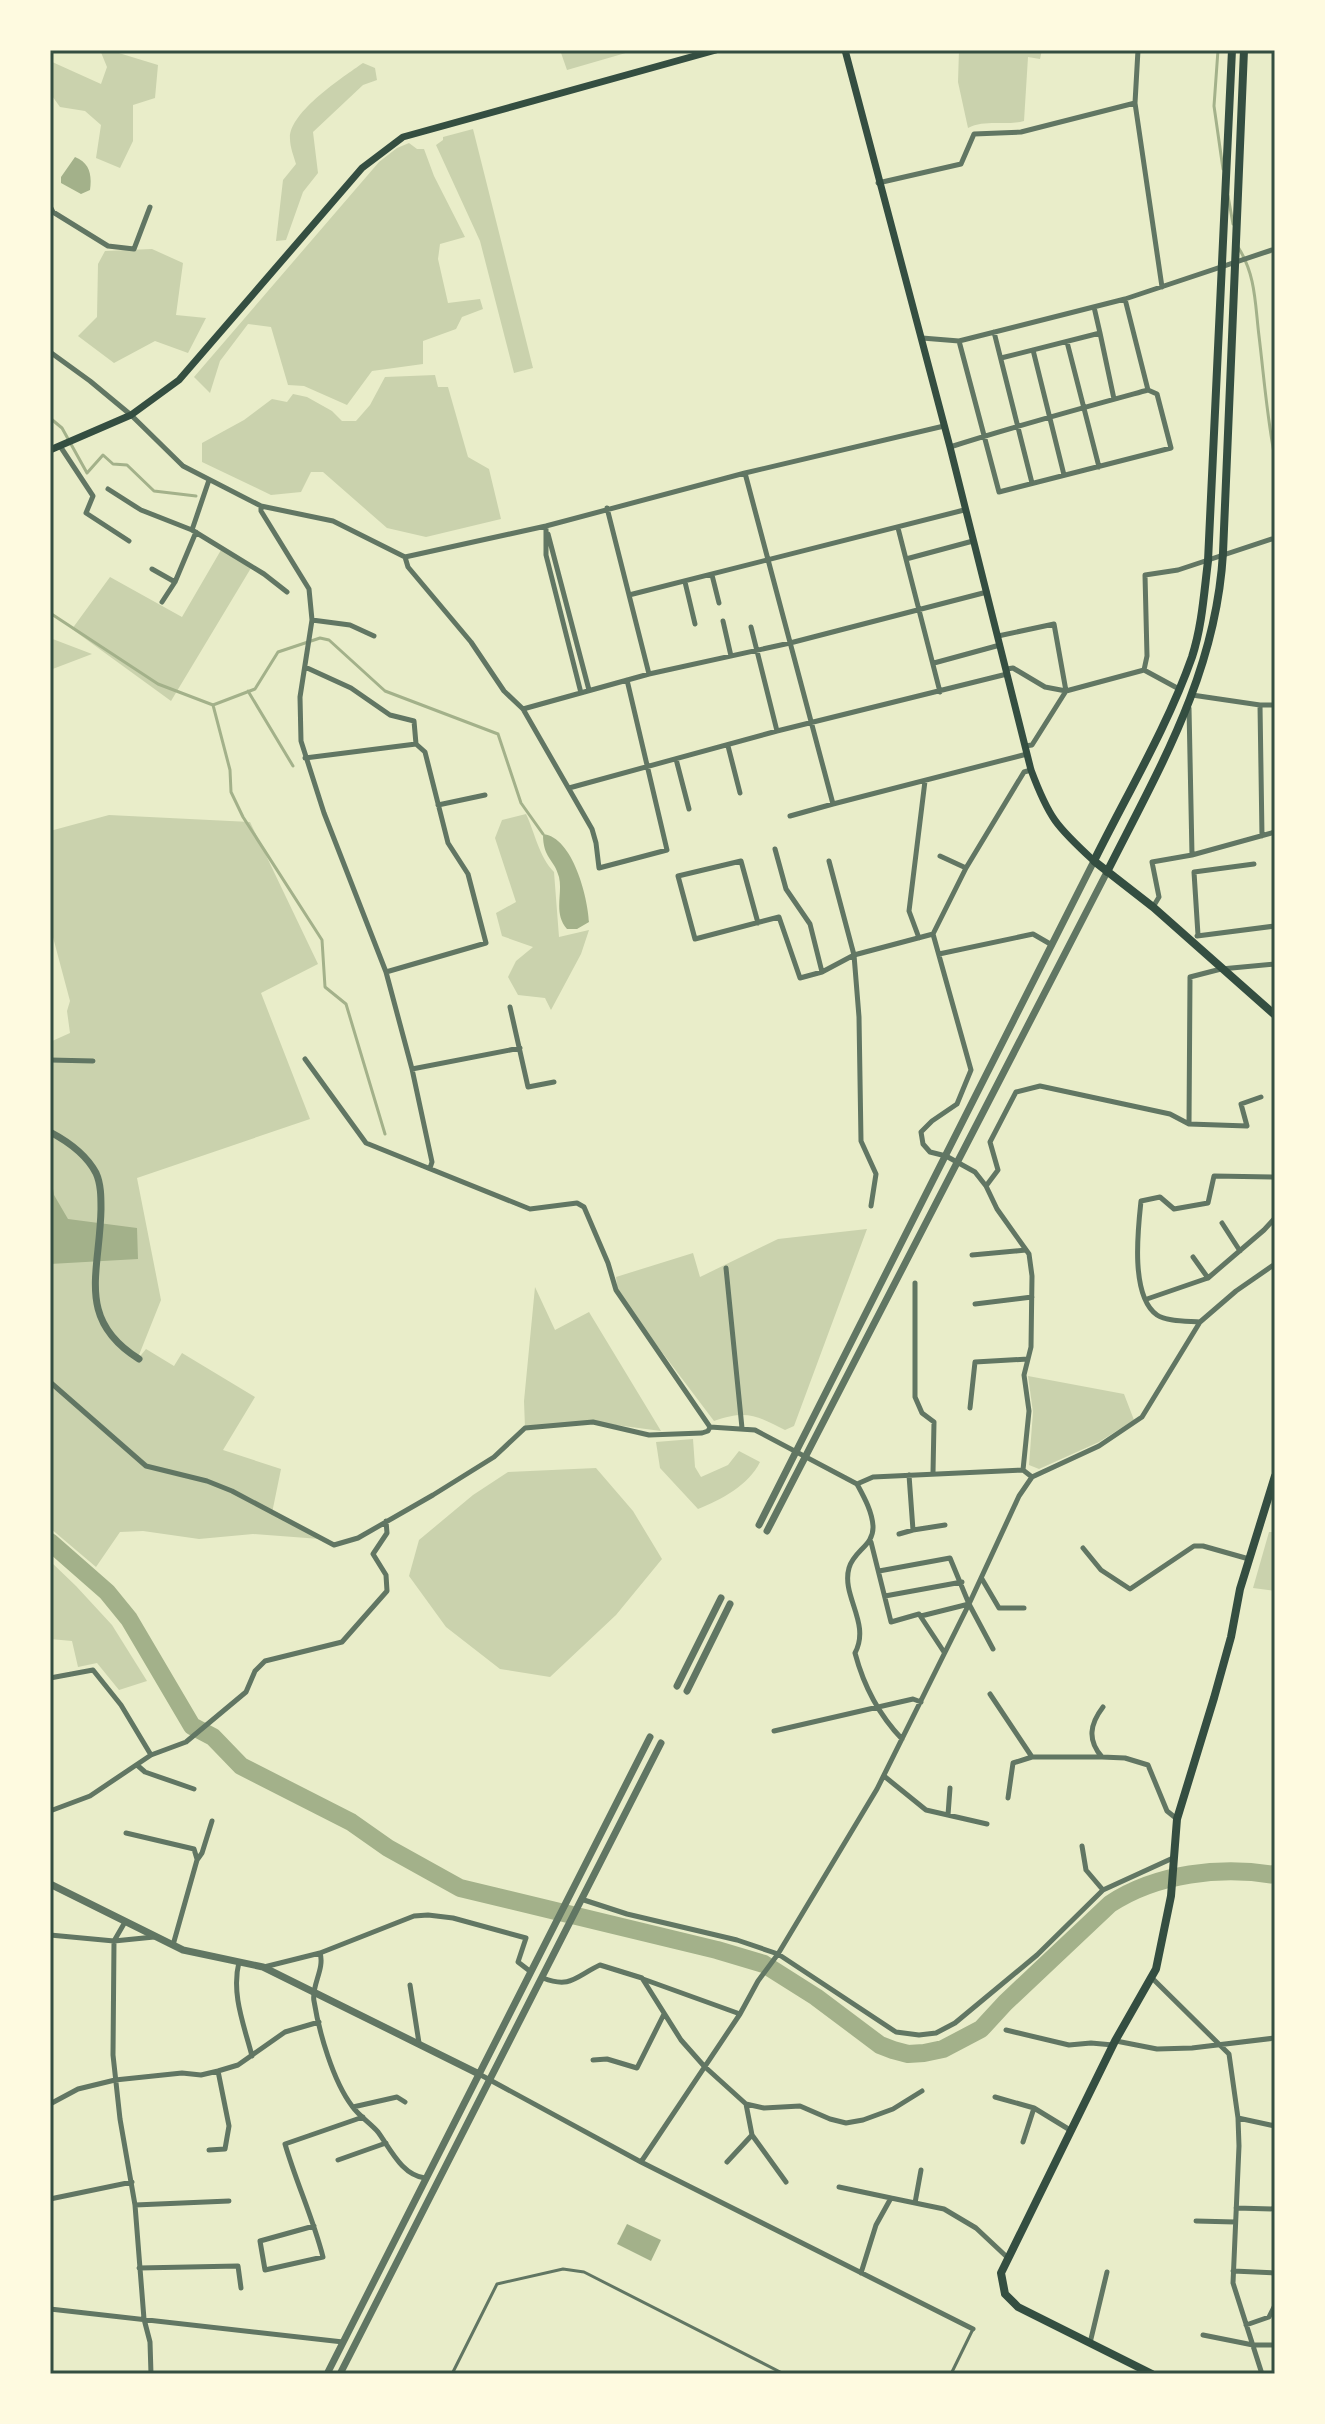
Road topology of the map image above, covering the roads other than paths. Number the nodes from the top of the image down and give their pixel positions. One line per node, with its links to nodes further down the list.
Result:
1 (716, 50): 27 (main road)
2 (845, 50): 7 (main road)
3 (1138, 50): 6 (street)
4 (1232, 50): 12 (main road)
5 (1244, 50): 11 (main road)
6 (1135, 103): 7 (street); 13 (street)
7 (878, 183): 18 (main road)
8 (50, 206): 9 (street)
9 (150, 207)
10 (1275, 249): 11 (street)
11 (1234, 261): 12 (street); 50 (main road)
12 (1222, 265): 13 (street); 54 (main road)
13 (1162, 287): 14 (street)
14 (1125, 299): 15 (street); 24 (street)
15 (1094, 307): 16 (street); 17 (street)
16 (994, 332): 19 (street); 23 (street)
17 (1100, 333): 20 (street); 25 (street)
18 (921, 338): 19 (street); 29 (main road)
19 (959, 341): 31 (street)
20 (1067, 342): 21 (street); 26 (street)
21 (1033, 350): 23 (street); 28 (street)
22 (50, 352): 27 (street)
23 (1001, 358): 30 (street)
24 (1148, 390): 25 (street); 35 (street)
25 (1114, 399): 26 (street)
26 (1084, 407): 28 (street); 35 (street)
27 (131, 415): 32 (main road); 38 (street)
28 (1050, 417): 30 (street); 37 (street)
29 (944, 426): 33 (main road); 36 (street)
30 (1018, 426): 31 (street); 39 (street)
31 (985, 436): 33 (street); 39 (street)
32 (60, 446): 34 (main road); 48 (street)
33 (950, 447): 43 (main road)
34 (50, 450)
35 (1099, 467): 37 (street)
36 (745, 473): 42 (street); 53 (street)
37 (1064, 475): 39 (street)
38 (209, 480): 41 (street); 46 (street)
39 (1032, 483)
40 (108, 489): 46 (street)
41 (261, 506): 51 (street); 65 (street)
42 (607, 508): 44 (street); 61 (street)
43 (964, 510): 45 (street); 49 (main road)
44 (546, 526): 51 (street); 82 (street); 85 (street)
45 (898, 528): 52 (street); 53 (street)
46 (194, 531): 57 (street); 59 (street)
47 (1275, 538): 50 (street)
48 (129, 541)
49 (973, 541): 52 (street); 60 (main road)
50 (1223, 553): 54 (street); 86 (main road)
51 (405, 557): 89 (street)
52 (906, 559): 64 (street)
53 (768, 560): 56 (street); 71 (street)
54 (1208, 561): 77 (street); 81 (main road)
55 (152, 569): 57 (street)
56 (712, 575): 58 (street); 63 (street)
57 (175, 582): 62 (street)
58 (685, 582): 61 (street); 67 (street)
59 (287, 592)
60 (987, 592): 64 (street); 70 (main road)
61 (629, 595): 79 (street)
62 (162, 602)
63 (719, 603)
64 (919, 610): 71 (street); 75 (street)
65 (312, 620): 69 (street); 76 (street)
66 (723, 621): 74 (street)
67 (695, 624)
68 (751, 627): 73 (street)
69 (374, 636)
70 (998, 636): 72 (main road); 83 (street)
71 (790, 643): 73 (street); 90 (street)
72 (1000, 645): 75 (street); 78 (main road)
73 (757, 649): 74 (street); 91 (street)
74 (731, 656): 79 (street)
75 (934, 663): 84 (street)
76 (305, 667): 92 (street); 95 (street)
77 (1144, 670): 81 (street); 83 (street)
78 (1007, 671): 83 (street); 84 (street); 94 (main road)
79 (649, 674): 80 (street)
80 (627, 680): 82 (street); 97 (street)
81 (1179, 689): 113 (main road)
82 (589, 690): 85 (street)
83 (1066, 691): 94 (street)
84 (940, 692): 90 (street)
85 (581, 693): 89 (street)
86 (1190, 700): 87 (street); 110 (street); 116 (main road)
87 (1260, 705): 88 (street); 108 (street)
88 (1275, 705)
89 (523, 709): 100 (street)
90 (812, 722): 91 (street); 103 (street)
91 (777, 731): 93 (street)
92 (416, 744): 95 (street); 104 (street)
93 (728, 746): 96 (street); 101 (street)
94 (1026, 750): 98 (main road); 99 (street)
95 (305, 758): 129 (street)
96 (676, 759): 97 (street); 105 (street)
97 (648, 765): 100 (street); 100 (street)
98 (1031, 770): 113 (main road); 115 (street)
99 (925, 781): 103 (street); 122 (street)
100 (569, 788)
101 (740, 793)
102 (485, 795): 104 (street)
103 (833, 804): 106 (street)
104 (438, 805): 129 (street)
105 (689, 809)
106 (790, 816)
107 (1275, 832): 108 (street)
108 (1262, 836): 110 (street)
109 (775, 849): 130 (street)
110 (1192, 855): 117 (street)
111 (940, 856): 115 (street)
112 (829, 861): 126 (street)
113 (1094, 861): 116 (main road); 124 (street)
114 (1254, 864): 121 (street)
115 (966, 868): 120 (street)
116 (1107, 872): 117 (main road); 143 (street)
117 (1153, 907): 123 (main road)
118 (758, 923): 118 (street); 130 (street)
119 (1275, 926): 121 (street)
120 (933, 934): 122 (street); 125 (street)
121 (1198, 935): 123 (street)
122 (919, 938): 126 (street)
123 (1191, 943): 128 (main road)
124 (1052, 945): 125 (street); 142 (street)
125 (939, 954): 142 (street)
126 (854, 955): 130 (street); 147 (street)
127 (1275, 964): 128 (street)
128 (1221, 969): 132 (main road); 140 (street)
129 (386, 972): 137 (street)
130 (822, 972)
131 (510, 1007): 133 (street)
132 (1275, 1015)
133 (520, 1048): 137 (street); 138 (street)
134 (305, 1059): 144 (street)
135 (50, 1060): 136 (street)
136 (93, 1061)
137 (412, 1069): 144 (street)
138 (554, 1082)
139 (1261, 1097): 140 (street)
140 (1189, 1124): 146 (street)
141 (50, 1132): 162 (street)
142 (946, 1156): 143 (street); 168 (street)
143 (956, 1162): 146 (street); 169 (street)
144 (430, 1168): 166 (street)
145 (1275, 1177): 159 (street)
146 (986, 1186): 150 (street)
147 (871, 1206)
148 (1275, 1218): 151 (street)
149 (1222, 1223): 151 (street)
150 (1027, 1250): 152 (street); 158 (street)
151 (1240, 1251): 156 (street)
152 (972, 1255)
153 (1193, 1257): 156 (street)
154 (1275, 1264): 161 (street)
155 (726, 1268): 167 (street)
156 (1208, 1278): 159 (street)
157 (915, 1283): 171 (street)
158 (1032, 1297): 160 (street); 163 (street)
159 (1147, 1299): 161 (street)
160 (975, 1304)
161 (1200, 1322): 174 (street)
162 (139, 1359)
163 (1028, 1359): 165 (street); 170 (street)
164 (50, 1382): 176 (street)
165 (970, 1408)
166 (710, 1427): 167 (street); 176 (street)
167 (742, 1428): 168 (street)
168 (796, 1452): 169 (street); 177 (street)
169 (804, 1457): 175 (street); 180 (street)
170 (1023, 1470): 171 (street); 174 (street)
171 (933, 1473): 172 (street)
172 (909, 1475): 175 (street); 179 (street)
173 (1275, 1476): 184 (main road)
174 (1032, 1477): 186 (street)
175 (857, 1484): 182 (street)
176 (386, 1521): 207 (street)
177 (759, 1525)
178 (945, 1525): 179 (street)
179 (913, 1530): 181 (street)
180 (767, 1531)
181 (899, 1534)
182 (871, 1541): 185 (street); 201 (street)
183 (1083, 1548): 184 (street)
184 (1249, 1559): 217 (main road)
185 (879, 1571): 187 (street); 188 (street)
186 (981, 1578): 191 (street); 192 (street)
187 (962, 1582): 188 (street); 191 (street)
188 (885, 1596): 193 (street)
189 (721, 1598): 197 (street)
190 (730, 1604): 198 (street)
191 (969, 1604): 193 (street); 194 (street); 195 (street)
192 (1024, 1608)
193 (921, 1616): 195 (street)
194 (993, 1649)
195 (944, 1652): 200 (street)
196 (50, 1678): 207 (street)
197 (677, 1686)
198 (687, 1691)
199 (990, 1694): 208 (street)
200 (921, 1702): 201 (street); 205 (street)
201 (876, 1706): 203 (street); 205 (street)
202 (1103, 1707): 209 (street)
203 (774, 1731)
204 (650, 1737): 236 (street)
205 (902, 1739): 211 (street)
206 (661, 1743): 226 (street)
207 (151, 1755): 210 (street)
208 (1032, 1757): 209 (street); 214 (street)
209 (1102, 1757): 217 (street)
210 (137, 1765): 213 (street); 215 (street)
211 (884, 1776): 216 (street); 233 (street)
212 (950, 1788): 216 (street)
213 (194, 1789)
214 (1008, 1798)
215 (50, 1811)
216 (948, 1815): 219 (street)
217 (1177, 1819): 222 (main road)
218 (212, 1821): 223 (street)
219 (987, 1824)
220 (126, 1833): 223 (street)
221 (1082, 1846): 225 (street)
222 (1174, 1858): 225 (street); 237 (main road)
223 (197, 1860): 231 (street)
224 (50, 1884): 227 (street)
225 (1103, 1890): 233 (street)
226 (584, 1900): 233 (street); 238 (street)
227 (125, 1922): 229 (street); 230 (street)
228 (50, 1935): 230 (street)
229 (154, 1937): 230 (street); 231 (street)
230 (114, 1941): 255 (street)
231 (173, 1946): 234 (street)
232 (320, 1953): 235 (street); 236 (street); 241 (street)
233 (778, 1954): 243 (street)
234 (239, 1962): 235 (street); 250 (street)
235 (263, 1967): 241 (street)
236 (531, 1972): 254 (street)
237 (1151, 1977): 247 (main road); 249 (street)
238 (543, 1978): 239 (street); 256 (street)
239 (642, 1978): 242 (street); 243 (street)
240 (410, 1985): 248 (street)
241 (314, 1993): 244 (street); 248 (street)
242 (664, 2014): 251 (street); 252 (street)
243 (740, 2014): 252 (street)
244 (319, 2022): 250 (street); 262 (street)
245 (1006, 2030): 247 (street)
246 (1275, 2038): 249 (street)
247 (1114, 2043): 249 (street); 267 (main road)
248 (419, 2044): 254 (street)
249 (1222, 2045): 265 (street)
250 (252, 2056): 253 (street)
251 (593, 2060)
252 (704, 2066): 261 (street); 273 (street)
253 (218, 2071): 255 (street); 271 (street)
254 (479, 2074): 256 (street); 276 (street)
255 (115, 2080): 260 (street); 277 (street)
256 (491, 2080): 273 (street); 309 (street)
257 (922, 2091): 261 (street)
258 (995, 2097): 263 (street)
259 (405, 2102): 262 (street)
260 (50, 2104)
261 (746, 2104): 268 (street)
262 (352, 2107): 264 (street)
263 (1034, 2108): 267 (street); 269 (street)
264 (363, 2117): 270 (street); 289 (street)
265 (1238, 2118): 266 (street); 285 (street)
266 (1275, 2126)
267 (1071, 2131): 290 (main road)
268 (752, 2135): 274 (street); 278 (street)
269 (1023, 2142)
270 (386, 2143): 272 (street); 276 (street)
271 (209, 2150)
272 (338, 2160)
273 (641, 2162): 294 (street)
274 (727, 2162)
275 (921, 2170): 283 (street)
276 (425, 2178): 303 (street)
277 (132, 2182): 281 (street); 284 (street)
278 (786, 2182)
279 (839, 2187): 280 (street)
280 (891, 2198): 283 (street); 294 (street)
281 (50, 2199)
282 (229, 2201): 284 (street)
283 (915, 2203): 290 (street)
284 (135, 2205): 291 (street)
285 (1236, 2208): 286 (street); 288 (street)
286 (1275, 2209)
287 (1196, 2221): 288 (street)
288 (1235, 2222): 292 (street)
289 (314, 2226): 289 (street)
290 (1008, 2258): 304 (main road)
291 (139, 2268): 296 (street); 299 (street)
292 (1233, 2271): 295 (street); 300 (street)
293 (1107, 2272): 304 (street)
294 (861, 2273): 301 (street)
295 (1275, 2273)
296 (241, 2288)
297 (1275, 2305): 300 (street)
298 (50, 2309): 299 (street)
299 (144, 2319): 303 (street); 307 (street)
300 (1246, 2325): 305 (street)
301 (973, 2329): 312 (lane)
302 (1203, 2335): 305 (street)
303 (344, 2342): 308 (street)
304 (1090, 2343): 313 (main road)
305 (1252, 2344): 306 (street); 314 (street)
306 (1275, 2345)
307 (151, 2374)
308 (327, 2374)
309 (340, 2374)
310 (452, 2374): 311 (lane)
311 (784, 2374)
312 (951, 2374)
313 (1152, 2374)
314 (1262, 2374)

